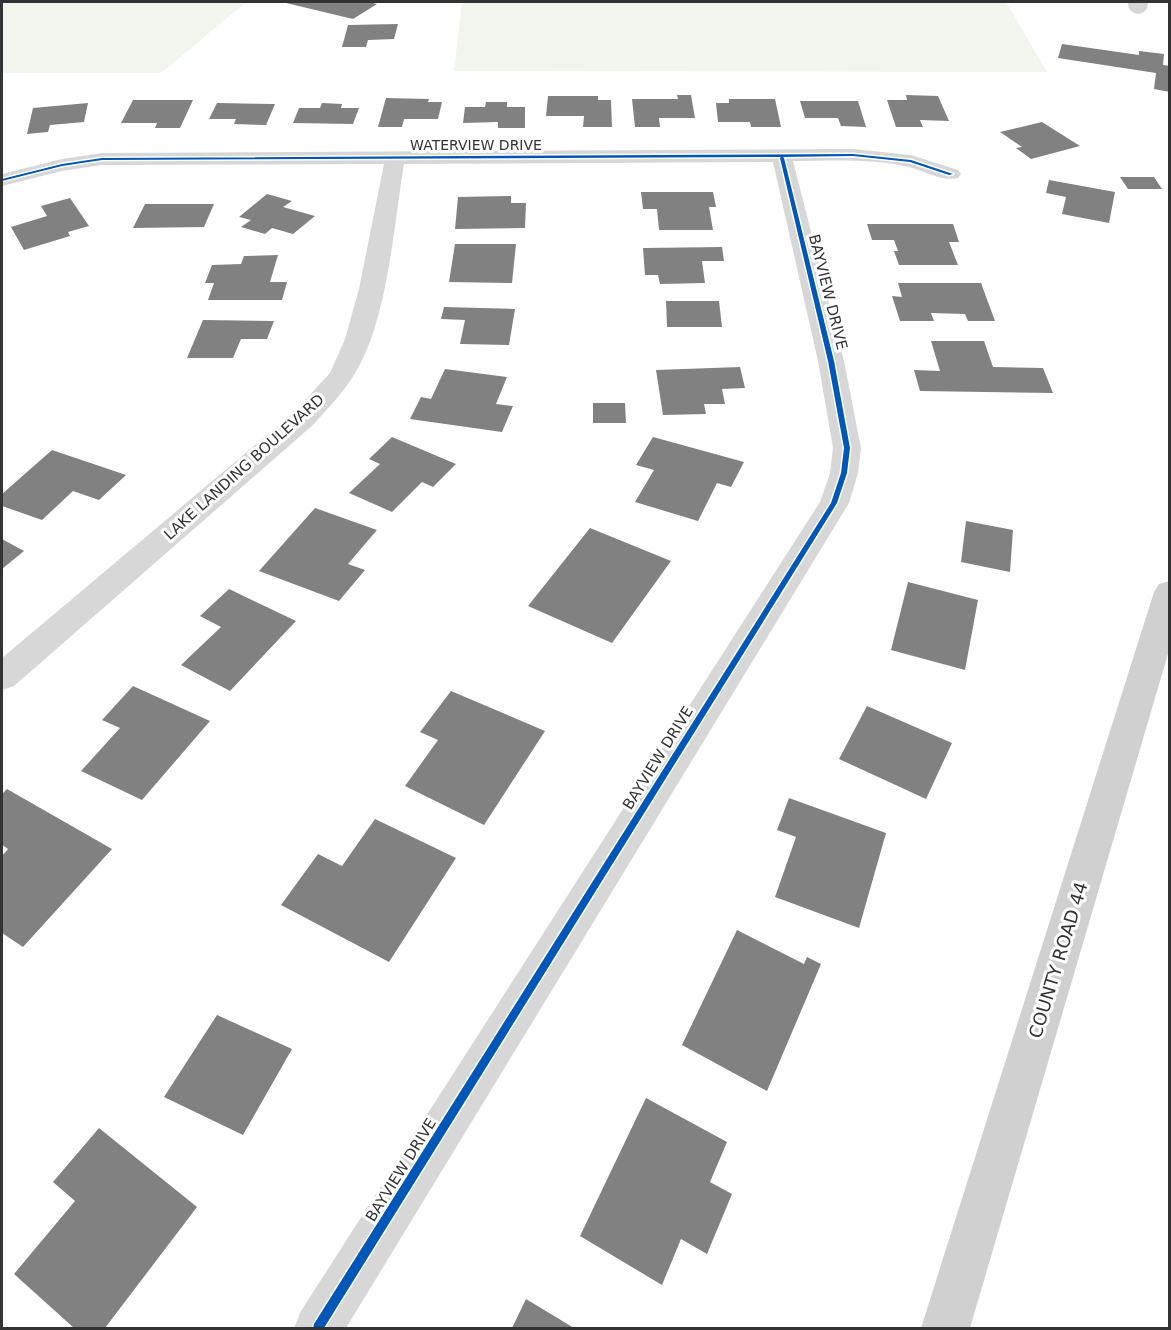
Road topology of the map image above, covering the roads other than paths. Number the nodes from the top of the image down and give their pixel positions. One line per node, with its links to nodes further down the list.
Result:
1 (395, 158): 2 (street, WATERVIEW DRIVE); 4 (street, WATERVIEW DRIVE); 6 (street, LAKE LANDING BOULEVARD)
2 (782, 158): 3 (street, WATERVIEW DRIVE); 7 (street, BAYVIEW DRIVE)
3 (951, 174)
4 (2, 180)
5 (1170, 592): 8 (main road, COUNTY ROAD 44)
6 (2, 677)
7 (318, 1329)
8 (945, 1329)

